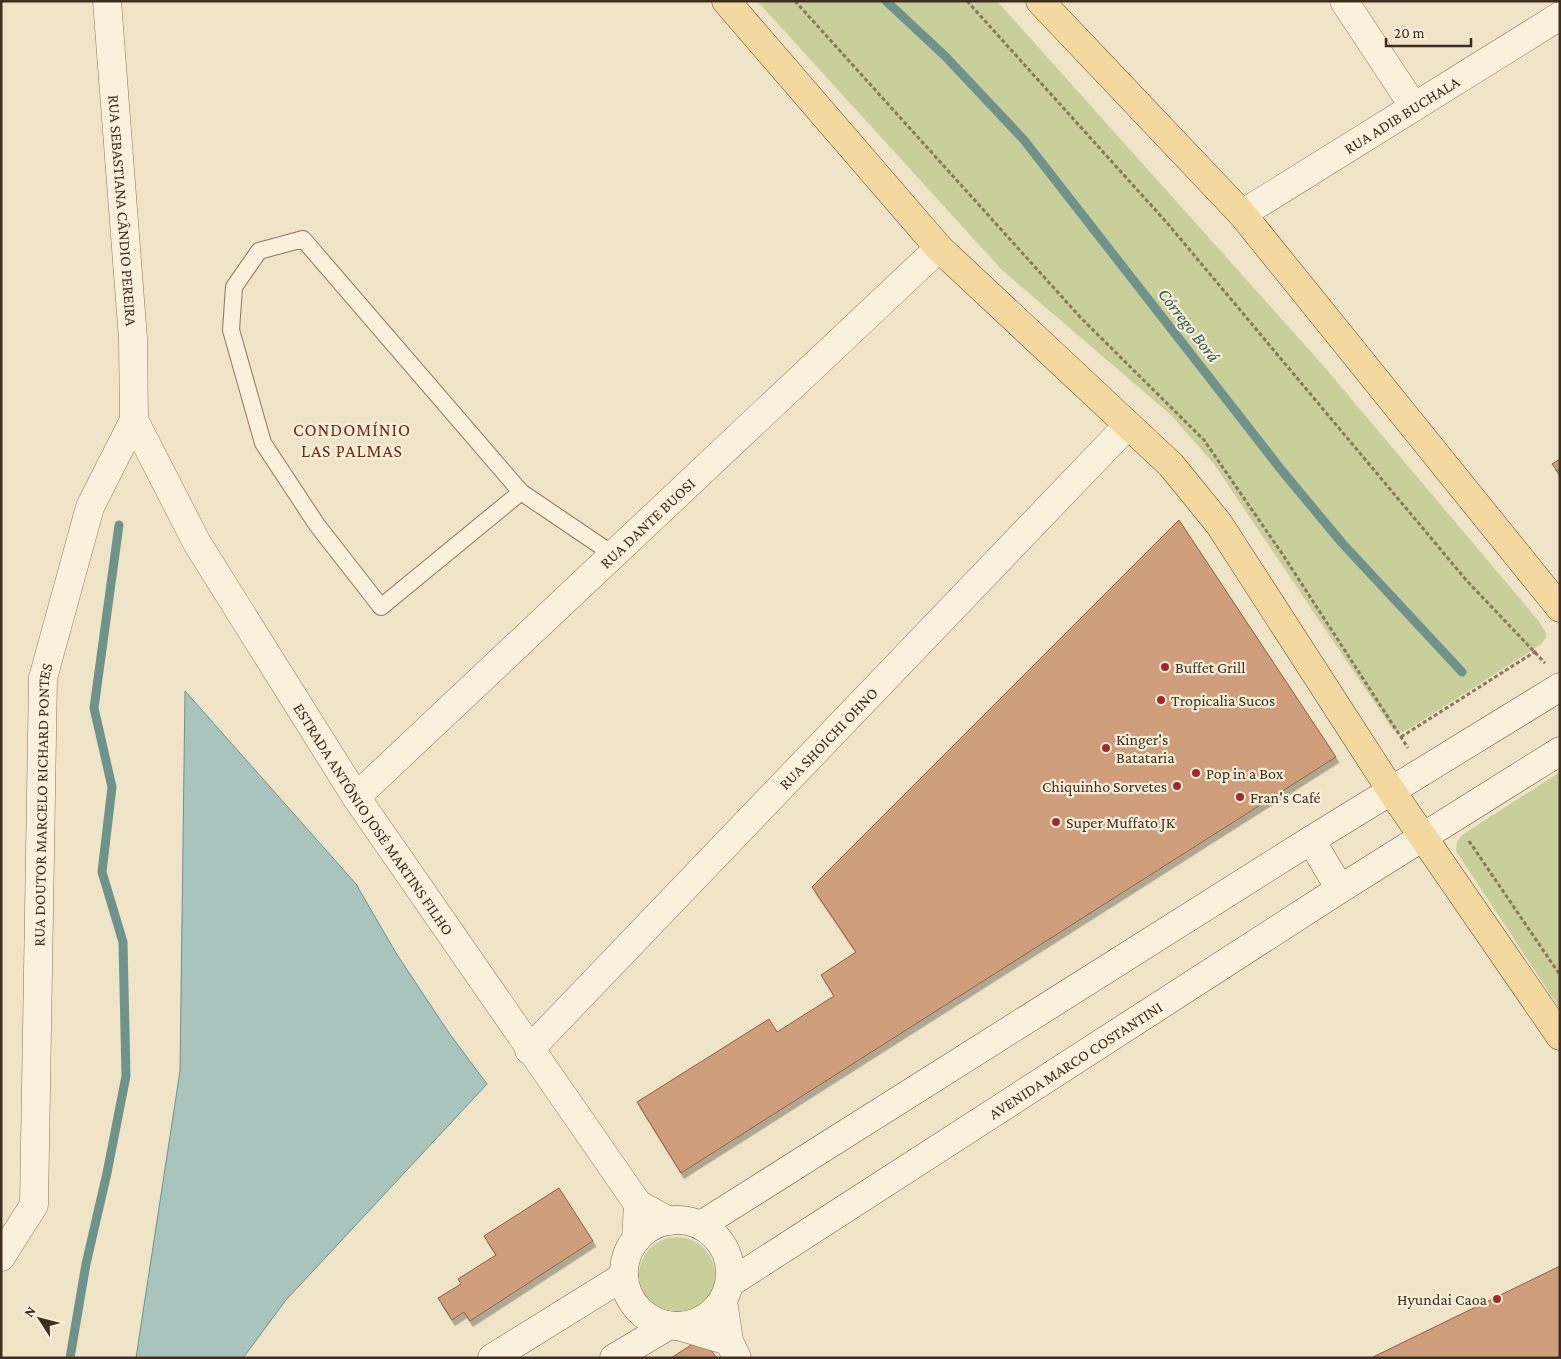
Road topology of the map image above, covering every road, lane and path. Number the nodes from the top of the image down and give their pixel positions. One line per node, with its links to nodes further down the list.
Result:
1 (107, 1): 10 (street, RUA SEBASTIANA CÂNDIO PEREIRA)
2 (726, 1): 9 (main road)
3 (966, 1): 15 (path)
4 (1040, 1): 8 (main road)
5 (1344, 1): 7 (street)
6 (1560, 16): 7 (street, RUA ADIB BUCHALA)
7 (1414, 107): 8 (street, RUA ADIB BUCHALA)
8 (1242, 214): 14 (main road)
9 (939, 248): 11 (main road); 13 (street, RUA DANTE BUOSI)
10 (134, 420): 20 (street, ESTRADA ANTÔNIO JOSÉ MARTINS FILHO); 30 (street, RUA DOUTOR MARCELO RICHARD PONTES)
11 (1128, 425): 19 (main road); 25 (street, RUA SHOICHI OHNO)
12 (522, 492): 12 (lane); 13 (lane)
13 (614, 555): 20 (street, RUA DANTE BUOSI)
14 (1560, 608)
15 (1536, 651): 16 (path); 17 (path)
16 (1554, 676): 19 (street)
17 (1401, 737)
18 (1560, 751): 21 (street, AVENIDA MARCO COSTANTINI)
19 (1392, 792): 21 (main road); 22 (street)
20 (356, 797): 25 (street, ESTRADA ANTÔNIO JOSÉ MARTINS FILHO)
21 (1422, 836): 23 (street, AVENIDA MARCO COSTANTINI); 24 (main road)
22 (1311, 840): 23 (street); 28 (street)
23 (1340, 889): 32 (street, AVENIDA MARCO COSTANTINI)
24 (1560, 1036)
25 (529, 1050): 26 (street, ESTRADA ANTÔNIO JOSÉ MARTINS FILHO)
26 (638, 1204): 27 (street, ESTRADA ANTÔNIO JOSÉ MARTINS FILHO); 29 (street)
27 (669, 1220): 28 (street); 29 (street)
28 (701, 1225): 32 (street)
29 (636, 1240): 31 (street)
30 (1, 1257)
31 (624, 1276): 33 (street); 35 (street)
32 (726, 1292): 33 (street); 34 (street)
33 (675, 1326): 34 (street); 36 (street)
34 (733, 1349)
35 (492, 1358)
36 (614, 1358)

